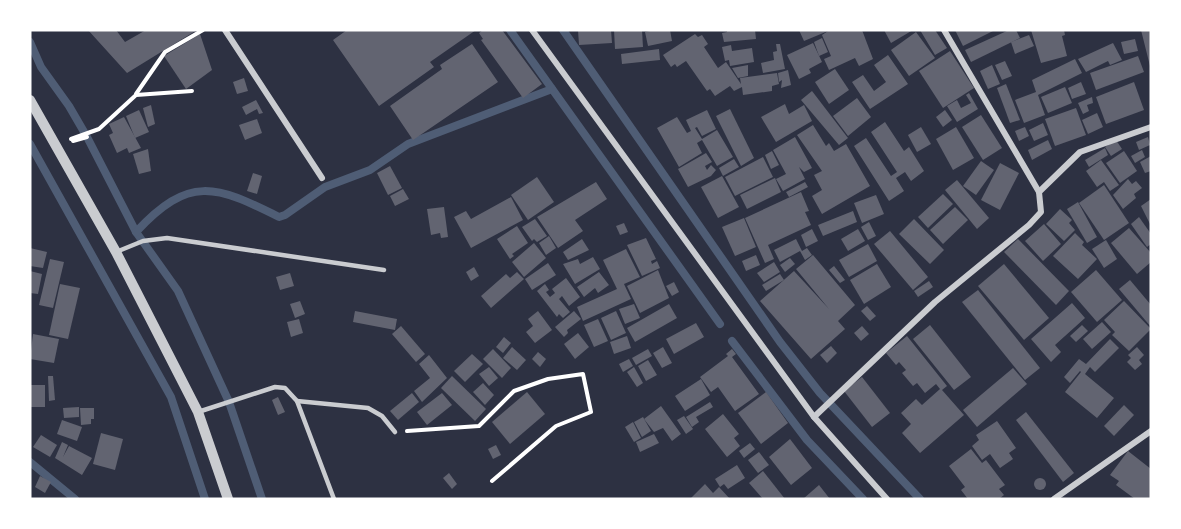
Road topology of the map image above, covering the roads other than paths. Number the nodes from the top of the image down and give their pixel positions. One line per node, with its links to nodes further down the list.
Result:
1 (225, 30): 6 (street)
2 (532, 30): 12 (street)
3 (944, 30): 7 (street)
4 (30, 100): 8 (street)
5 (1151, 128): 7 (street)
6 (322, 178)
7 (1039, 192): 12 (street)
8 (116, 252): 9 (lane); 11 (street)
9 (384, 270)
10 (297, 401): 11 (lane); 14 (lane); 16 (lane)
11 (198, 412): 15 (street)
12 (814, 417): 17 (street)
13 (1151, 431): 18 (street)
14 (395, 432)
15 (228, 499)
16 (334, 499)
17 (887, 499)
18 (1053, 499)

